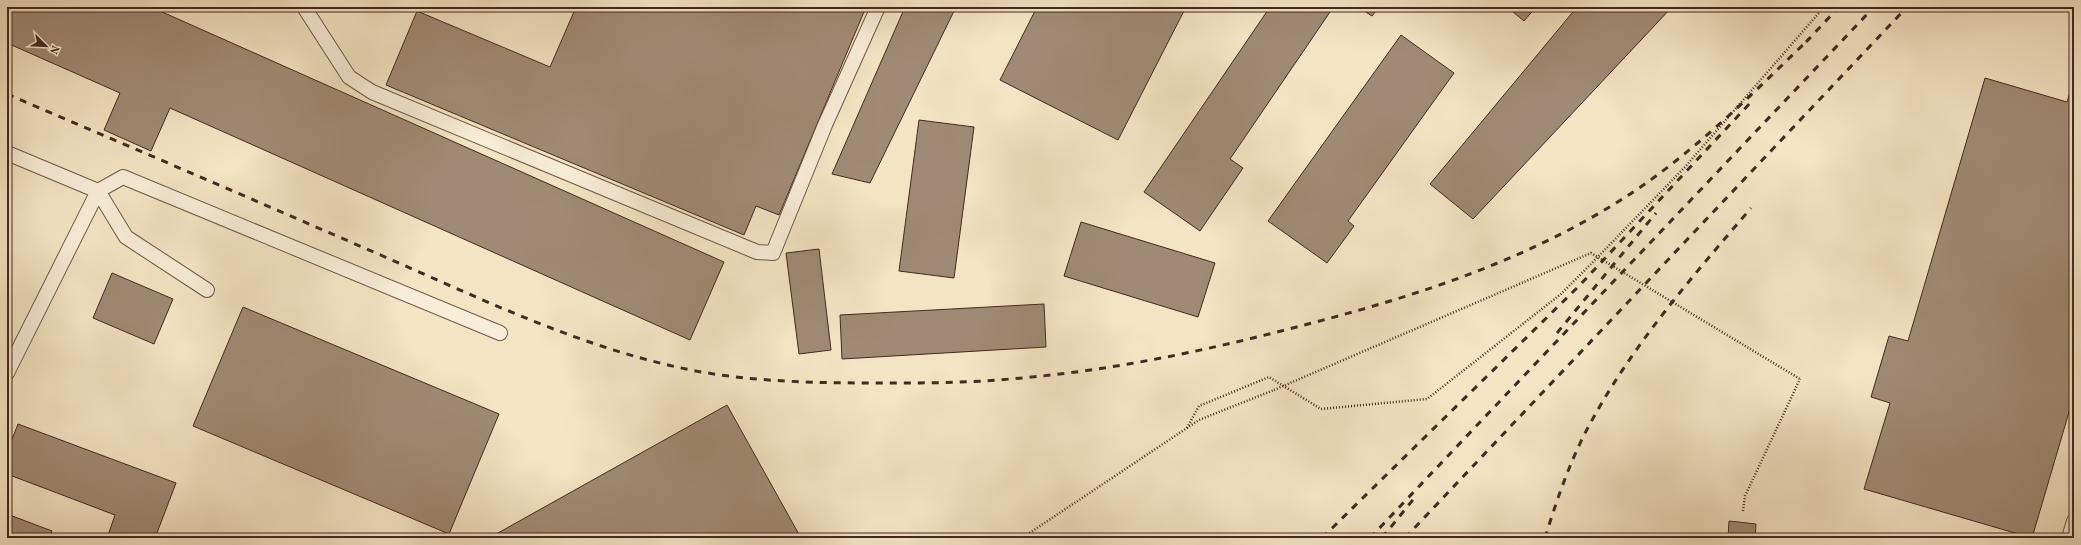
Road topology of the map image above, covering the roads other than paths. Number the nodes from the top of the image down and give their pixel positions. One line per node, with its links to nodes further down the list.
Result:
1 (304, 7): 2 (lane)
2 (878, 7)
3 (7, 153): 4 (lane)
4 (98, 191): 5 (lane); 6 (lane); 7 (lane)
5 (207, 290)
6 (500, 333)
7 (7, 373)
8 (2074, 521): 9 (lane)
9 (2069, 538)

